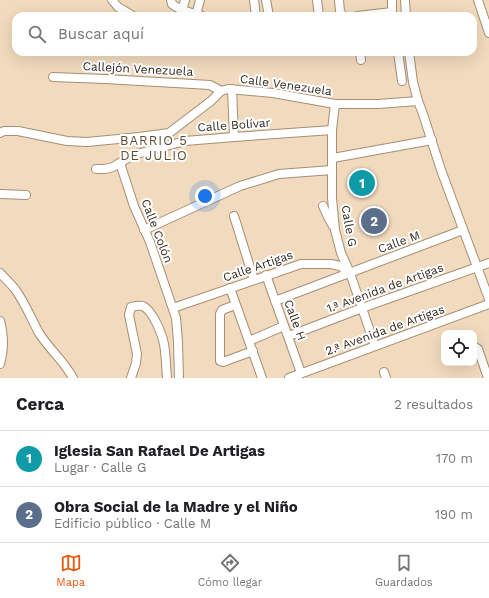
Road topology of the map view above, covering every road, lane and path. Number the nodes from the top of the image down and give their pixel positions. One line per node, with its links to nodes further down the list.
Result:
1 (112, 0): 13 (street)
2 (171, 0): 12 (street)
3 (185, 0): 12 (street)
4 (200, 0): 15 (street)
5 (254, 0): 16 (street)
6 (266, 0): 17 (street)
7 (318, 0): 18 (street)
8 (339, 0): 19 (street)
9 (392, 0): 20 (street)
10 (405, 0): 21 (street)
11 (478, 0): 22 (street)
12 (182, 10): 14 (street)
13 (126, 12)
14 (189, 12)
15 (199, 12)
16 (256, 12)
17 (268, 12)
18 (319, 12)
19 (340, 12)
20 (392, 12)
21 (406, 12)
22 (489, 33)
23 (399, 56): 26 (street)
24 (410, 56): 29 (street)
25 (53, 77): 28 (street, Callejón Venezuela)
26 (402, 81)
27 (232, 89): 28 (street, Calle Venezuela); 30 (street, Calle Venezuela); 35 (street)
28 (221, 91): 33 (street)
29 (418, 101): 30 (street, Calle Venezuela); 36 (street)
30 (335, 104): 31 (street, Calle G)
31 (332, 130): 35 (street, Calle Bolívar); 39 (street, Calle G)
32 (0, 133): 34 (street)
33 (169, 133): 34 (street); 37 (street)
34 (139, 137): 38 (street)
35 (234, 137): 37 (street, Calle Bolívar)
36 (432, 140): 39 (street); 49 (street)
37 (185, 141): 38 (street, Calle Bolívar)
38 (142, 152): 40 (street, Calle Bolívar)
39 (333, 158): 42 (street, Calle G)
40 (120, 163): 41 (street, Calle Bolívar); 48 (street, Calle Colón)
41 (96, 169)
42 (332, 170): 47 (street, Calle G); 48 (street)
43 (0, 194): 44 (street)
44 (26, 194)
45 (323, 206): 47 (street)
46 (234, 216): 55 (street)
47 (335, 228): 53 (street, Calle G)
48 (144, 230): 61 (street, Calle Colón)
49 (463, 230): 51 (street); 53 (street, Calle M)
50 (489, 263): 51 (street, 1.ª Avenida de Artigas)
51 (477, 267): 57 (street); 62 (street, 1.ª Avenida de Artigas)
52 (0, 273): 72 (street)
53 (350, 273): 54 (street, Calle Artigas); 58 (street, Calle M); 62 (street, Calle G)
54 (266, 275): 55 (street, Calle Artigas); 58 (street, Calle H)
55 (254, 280): 56 (street, Calle Artigas)
56 (230, 288): 60 (street); 61 (street, Calle Artigas)
57 (489, 299)
58 (275, 301): 64 (street, Calle H)
59 (489, 304): 67 (street, 2.ª Avenida de Artigas)
60 (235, 305): 66 (street); 69 (street)
61 (173, 308): 75 (street, Calle Colón)
62 (362, 308): 65 (street, 1.ª Avenida de Artigas); 67 (street, Calle G)
63 (0, 321): 70 (street)
64 (284, 326): 65 (street, Calle H); 66 (street)
65 (289, 336): 71 (street, Calle H)
66 (249, 341): 69 (street)
67 (375, 346): 71 (street, 2.ª Avenida de Artigas)
68 (477, 348): 78 (street)
69 (253, 351): 76 (street)
70 (1, 357)
71 (302, 374): 77 (street, 2.ª Avenida de Artigas)
72 (73, 378)
73 (131, 378): 74 (street)
74 (166, 378)
75 (179, 378)
76 (262, 378)
77 (289, 378)
78 (488, 378)

